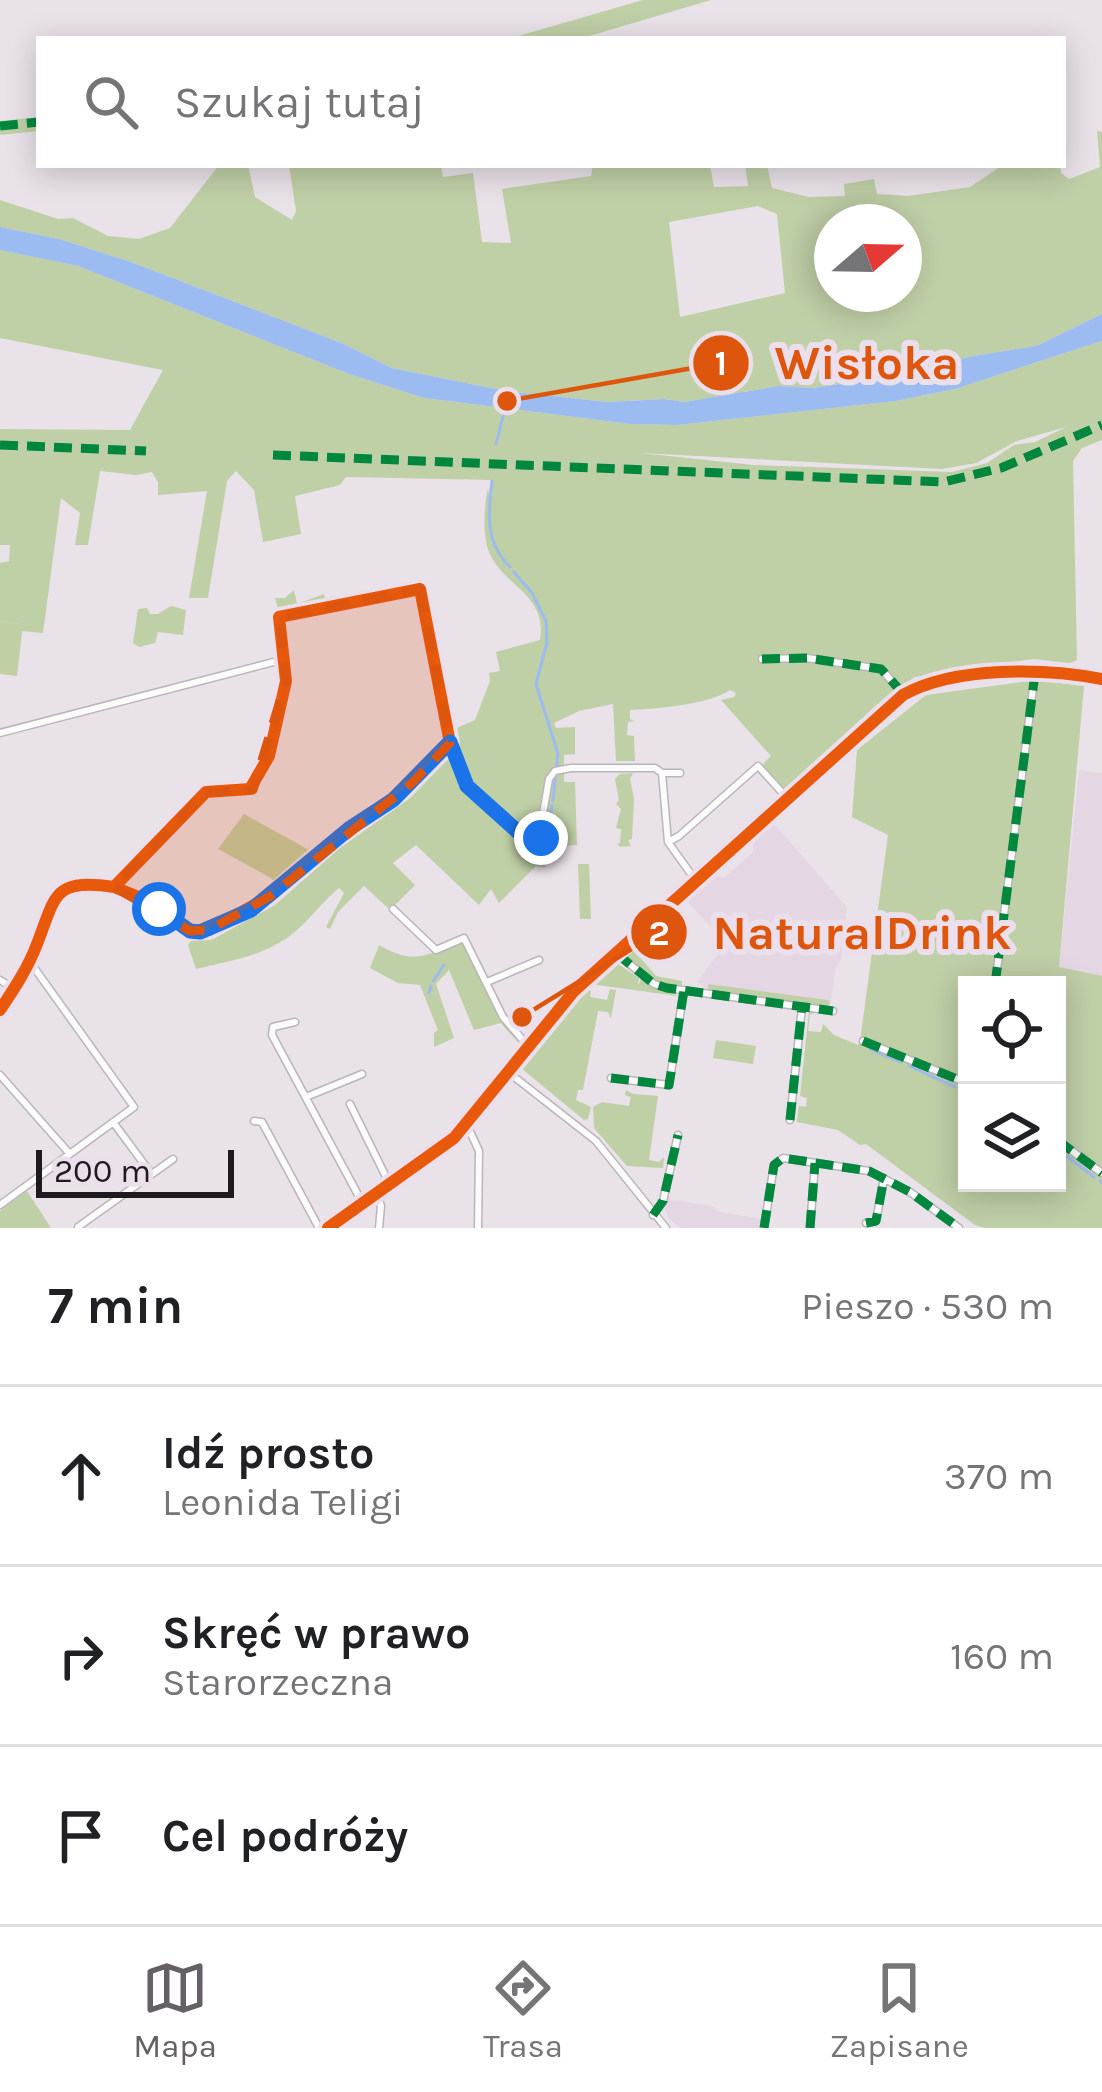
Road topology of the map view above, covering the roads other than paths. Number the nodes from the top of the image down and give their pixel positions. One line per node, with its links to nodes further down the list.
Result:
1 (285, 659): 6 (street); 7 (street); 13 (street)
2 (762, 659): 5 (street)
3 (1102, 679): 10 (street)
4 (1034, 681): 18 (street)
5 (898, 688)
6 (0, 733)
7 (450, 742): 9 (street); 13 (street)
8 (680, 772): 9 (street)
9 (662, 773): 11 (street)
10 (788, 799): 11 (street); 12 (street)
11 (668, 842): 12 (street)
12 (696, 881): 15 (street)
13 (114, 887): 17 (street)
14 (393, 909): 20 (street)
15 (616, 953): 22 (street); 28 (street)
16 (539, 960): 20 (street)
17 (30, 962): 21 (street); 37 (street)
18 (996, 976)
19 (0, 980): 21 (street)
20 (487, 982): 28 (street)
21 (14, 989): 24 (street)
22 (683, 990): 23 (street); 32 (street)
23 (802, 1007): 25 (street); 36 (street)
24 (0, 1010)
25 (833, 1011)
26 (295, 1022): 34 (street)
27 (862, 1040): 33 (street)
28 (528, 1046): 29 (street)
29 (508, 1072): 39 (street); 52 (street)
30 (362, 1074): 34 (street)
31 (0, 1075): 42 (street)
32 (611, 1078)
33 (958, 1079)
34 (306, 1097): 50 (street)
35 (350, 1104): 48 (street)
36 (790, 1120)
37 (113, 1121): 42 (street); 45 (street)
38 (258, 1122): 55 (street)
39 (466, 1125): 48 (street); 57 (street)
40 (678, 1135): 52 (street)
41 (1066, 1147): 46 (street)
42 (69, 1154): 51 (street)
43 (173, 1159): 45 (street)
44 (815, 1163): 47 (street); 59 (street); 60 (street)
45 (150, 1172): 54 (street)
46 (1102, 1173)
47 (884, 1178): 53 (street); 61 (street)
48 (390, 1185): 49 (street)
49 (377, 1194): 50 (street); 56 (street)
50 (363, 1204): 55 (street)
51 (0, 1205)
52 (652, 1215): 58 (street)
53 (866, 1223)
54 (78, 1227)
55 (323, 1228)
56 (379, 1228)
57 (478, 1228)
58 (666, 1228)
59 (764, 1228)
60 (810, 1228)
61 (959, 1228)

